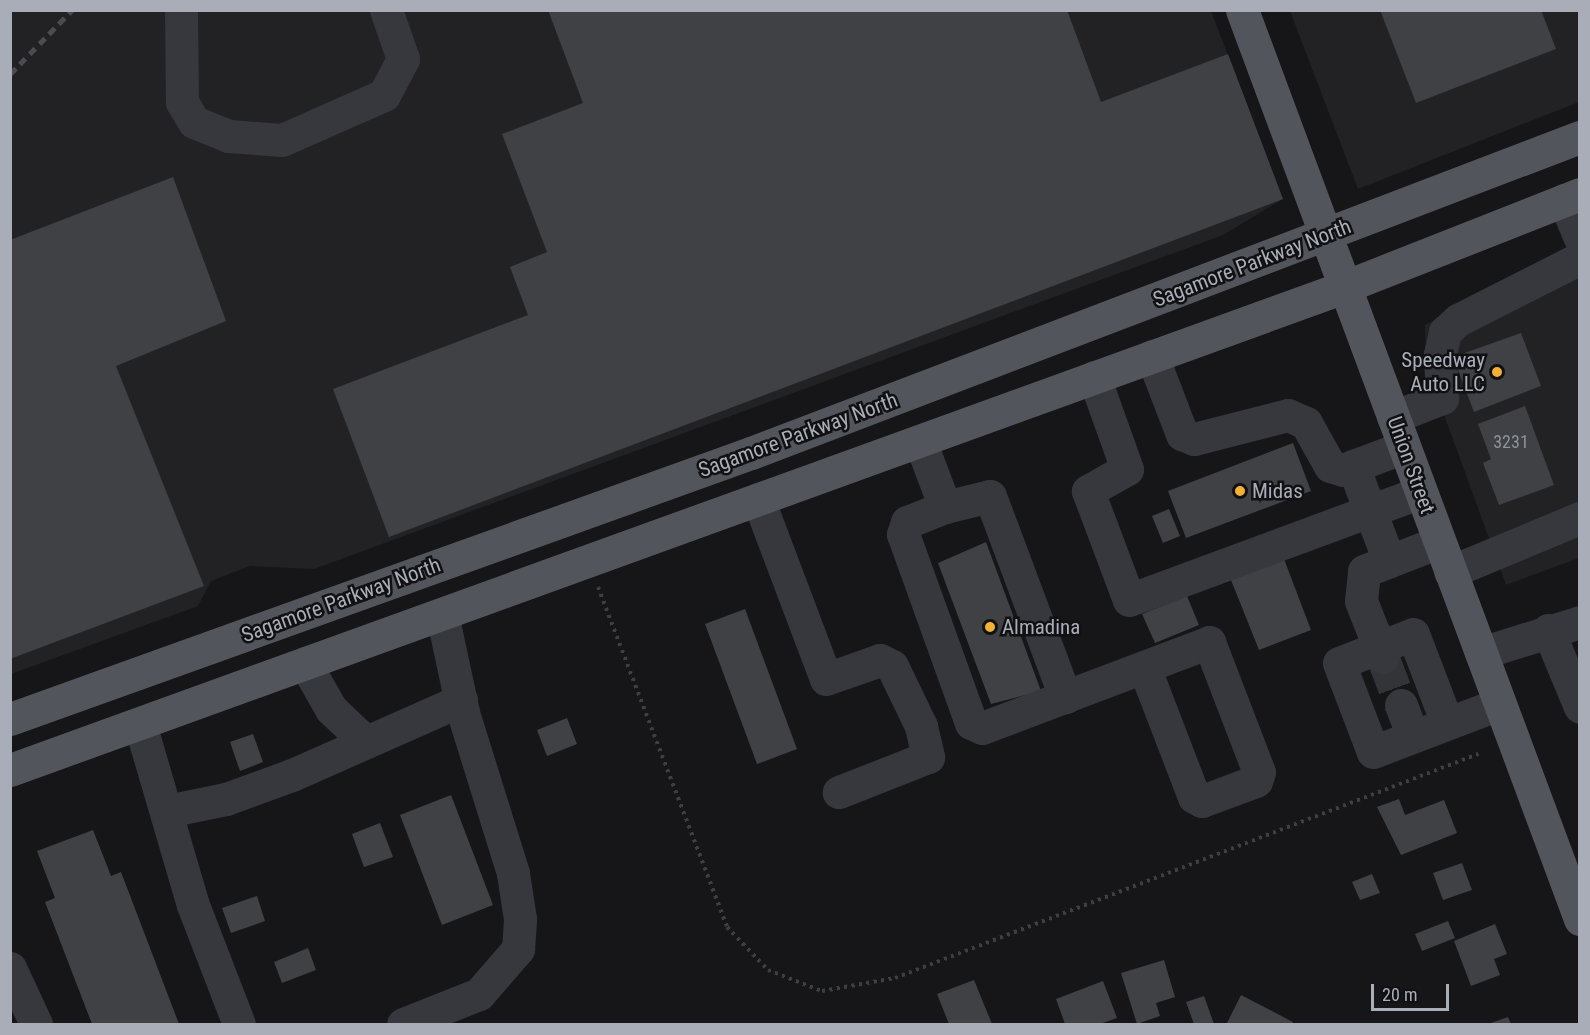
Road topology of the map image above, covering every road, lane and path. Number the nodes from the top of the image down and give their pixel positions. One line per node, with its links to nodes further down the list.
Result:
1 (181, 10): 2 (lane)
2 (386, 10)
3 (1242, 10): 6 (main road, Union Street)
4 (1580, 137): 6 (main road, Sagamore Parkway North)
5 (1572, 197): 7 (lane); 9 (main road)
6 (1325, 236): 9 (main road, Union Street); 37 (main road, Sagamore Parkway North)
7 (1580, 238)
8 (1580, 258): 12 (lane)
9 (1344, 287): 10 (main road); 12 (main road, Union Street)
10 (1152, 356): 11 (main road); 15 (lane)
11 (1094, 377): 13 (main road); 19 (lane)
12 (1393, 417): 14 (main road, Union Street)
13 (920, 441): 17 (main road); 18 (lane)
14 (1404, 447): 15 (lane); 16 (main road, Union Street)
15 (1353, 466): 19 (lane)
16 (1420, 492): 19 (lane); 21 (main road, Union Street)
17 (758, 499): 25 (main road); 44 (lane)
18 (945, 507): 32 (lane); 32 (lane)
19 (1370, 511): 22 (lane)
20 (1580, 518): 23 (lane)
21 (1439, 542): 22 (lane); 23 (main road, Union Street)
22 (1389, 561): 28 (lane)
23 (1450, 572): 29 (main road, Union Street)
24 (600, 587): 42 (path)
25 (442, 614): 30 (main road); 33 (lane)
26 (1580, 622): 27 (lane)
27 (1548, 630): 29 (lane); 36 (lane)
28 (1381, 652): 38 (lane); 40 (lane)
29 (1481, 653): 34 (main road, Union Street)
30 (305, 663): 39 (main road); 41 (lane)
31 (1144, 667): 31 (lane); 32 (lane)
32 (1065, 697)
33 (461, 700): 41 (lane); 50 (lane)
34 (1499, 704): 38 (lane); 46 (main road, Union Street)
35 (1401, 705): 40 (lane)
36 (1580, 707)
37 (10, 718)
38 (1447, 723): 40 (lane)
39 (140, 724): 43 (main road); 45 (lane)
40 (1413, 736)
41 (366, 741): 45 (lane)
42 (1478, 754)
43 (10, 770)
44 (839, 792)
45 (167, 811): 49 (lane)
46 (1580, 919)
47 (10, 968): 48 (lane)
48 (36, 1024)
49 (238, 1024)
50 (403, 1024)

